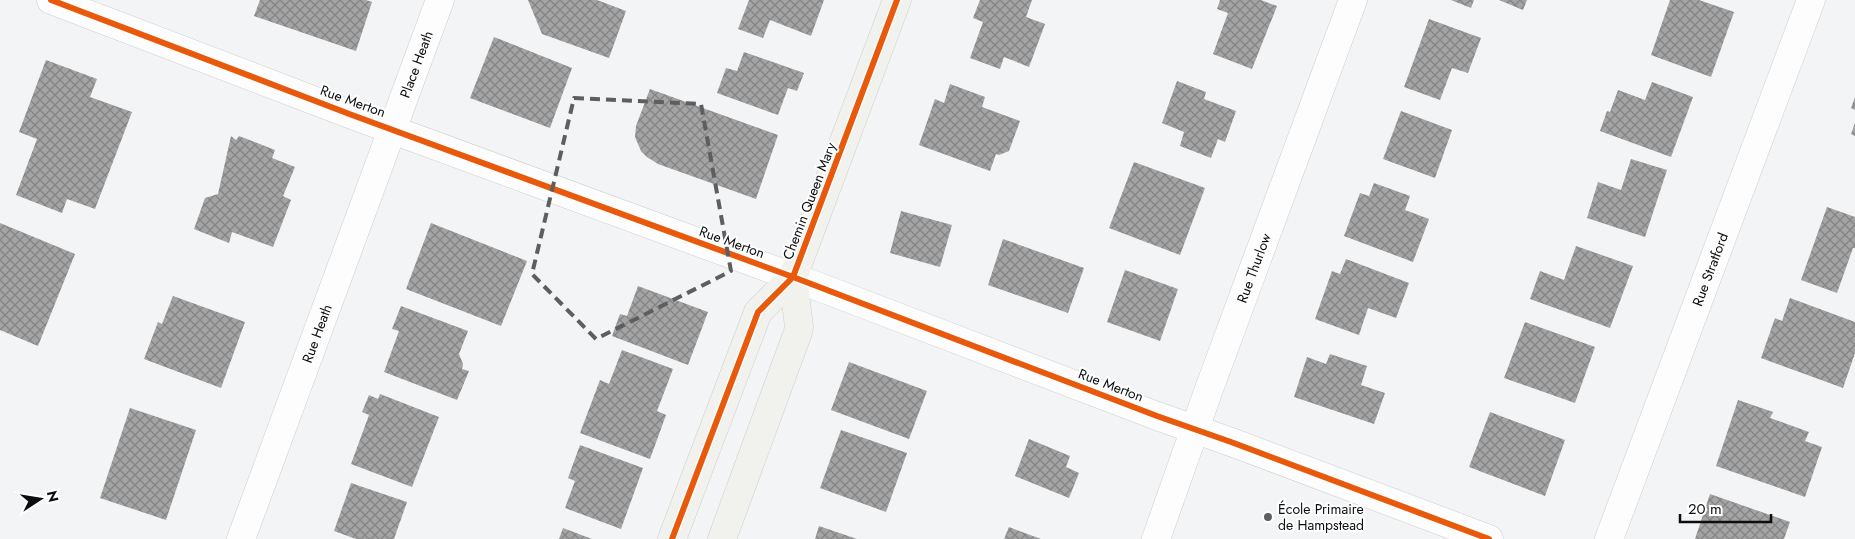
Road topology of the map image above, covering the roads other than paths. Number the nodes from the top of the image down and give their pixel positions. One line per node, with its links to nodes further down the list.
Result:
1 (51, 0): 6 (street, Rue Merton)
2 (440, 0): 6 (street, Place Heath)
3 (897, 0): 7 (street, Chemin Queen Mary)
4 (1354, 0): 8 (street, Rue Thurlow)
5 (1811, 0): 14 (street, Rue Stratford)
6 (393, 129): 7 (street, Rue Merton); 9 (street, Rue Heath)
7 (793, 277): 8 (street, Rue Merton); 10 (street, Chemin Queen Mary); 11 (street, Chemin Queen Mary)
8 (1195, 430): 12 (street, Rue Thurlow); 13 (street, Rue Merton)
9 (240, 539)
10 (672, 539)
11 (722, 539)
12 (1156, 539)
13 (1489, 539)
14 (1609, 539)

